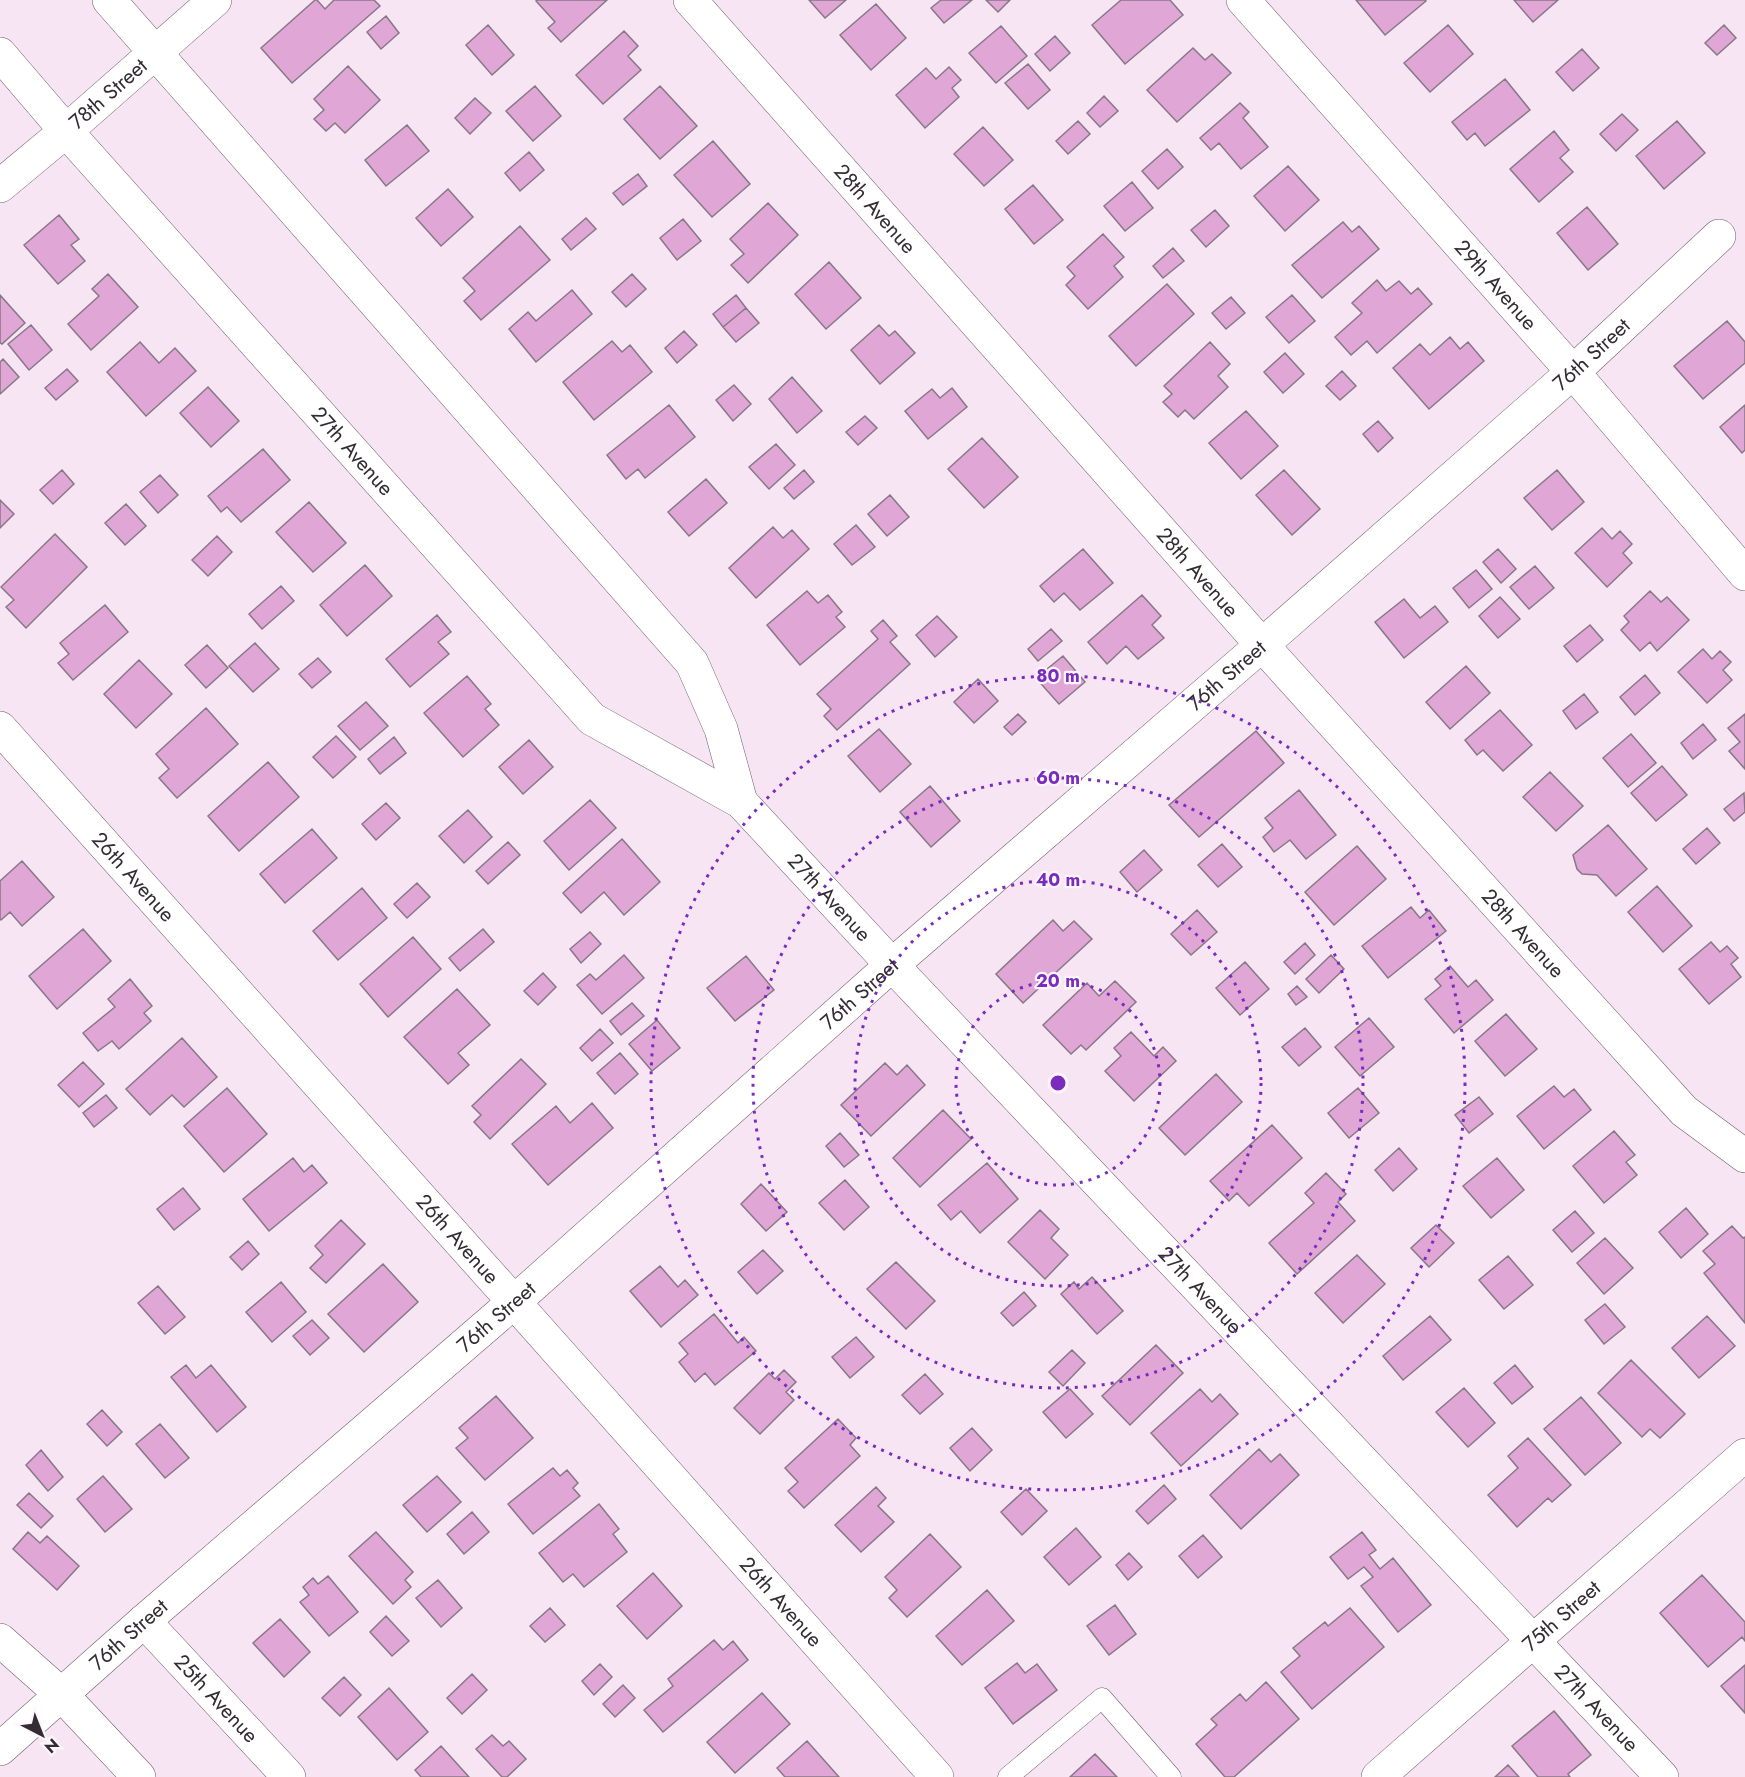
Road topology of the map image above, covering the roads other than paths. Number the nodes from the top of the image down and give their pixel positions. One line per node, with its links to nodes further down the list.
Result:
1 (109, 0): 5 (street, 27th Avenue)
2 (215, 0): 5 (street, 78th Street)
3 (690, 0): 12 (street, 28th Avenue)
4 (1244, 0): 10 (street, 29th Avenue)
5 (156, 53): 7 (street, 78th Street); 14 (street, 27th Avenue)
6 (0, 54): 7 (street, 27th Avenue)
7 (66, 131): 8 (street, 78th Street); 14 (street, 27th Avenue)
8 (0, 186)
9 (1719, 236): 10 (street, 76th Street)
10 (1573, 372): 11 (street, 29th Avenue); 12 (street, 76th Street)
11 (1745, 574)
12 (1262, 645): 15 (street, 76th Street); 16 (street, 28th Avenue)
13 (0, 728): 17 (street, 26th Avenue)
14 (741, 802): 15 (street, 27th Avenue)
15 (892, 965): 17 (street, 76th Street); 21 (street, 27th Avenue)
16 (1745, 1156)
17 (514, 1302): 19 (street, 76th Street); 26 (street, 26th Avenue)
18 (1745, 1455): 21 (street, 75th Street)
19 (144, 1620): 22 (street, 76th Street); 25 (street, 25th Avenue)
20 (0, 1640): 22 (street)
21 (1533, 1641): 29 (street, 75th Street); 30 (street, 27th Avenue)
22 (62, 1695): 23 (street, 76th Street); 24 (street)
23 (0, 1749)
24 (139, 1777)
25 (290, 1777)
26 (937, 1777)
27 (1008, 1777): 28 (lane)
28 (1171, 1777)
29 (1378, 1777)
30 (1662, 1777)

